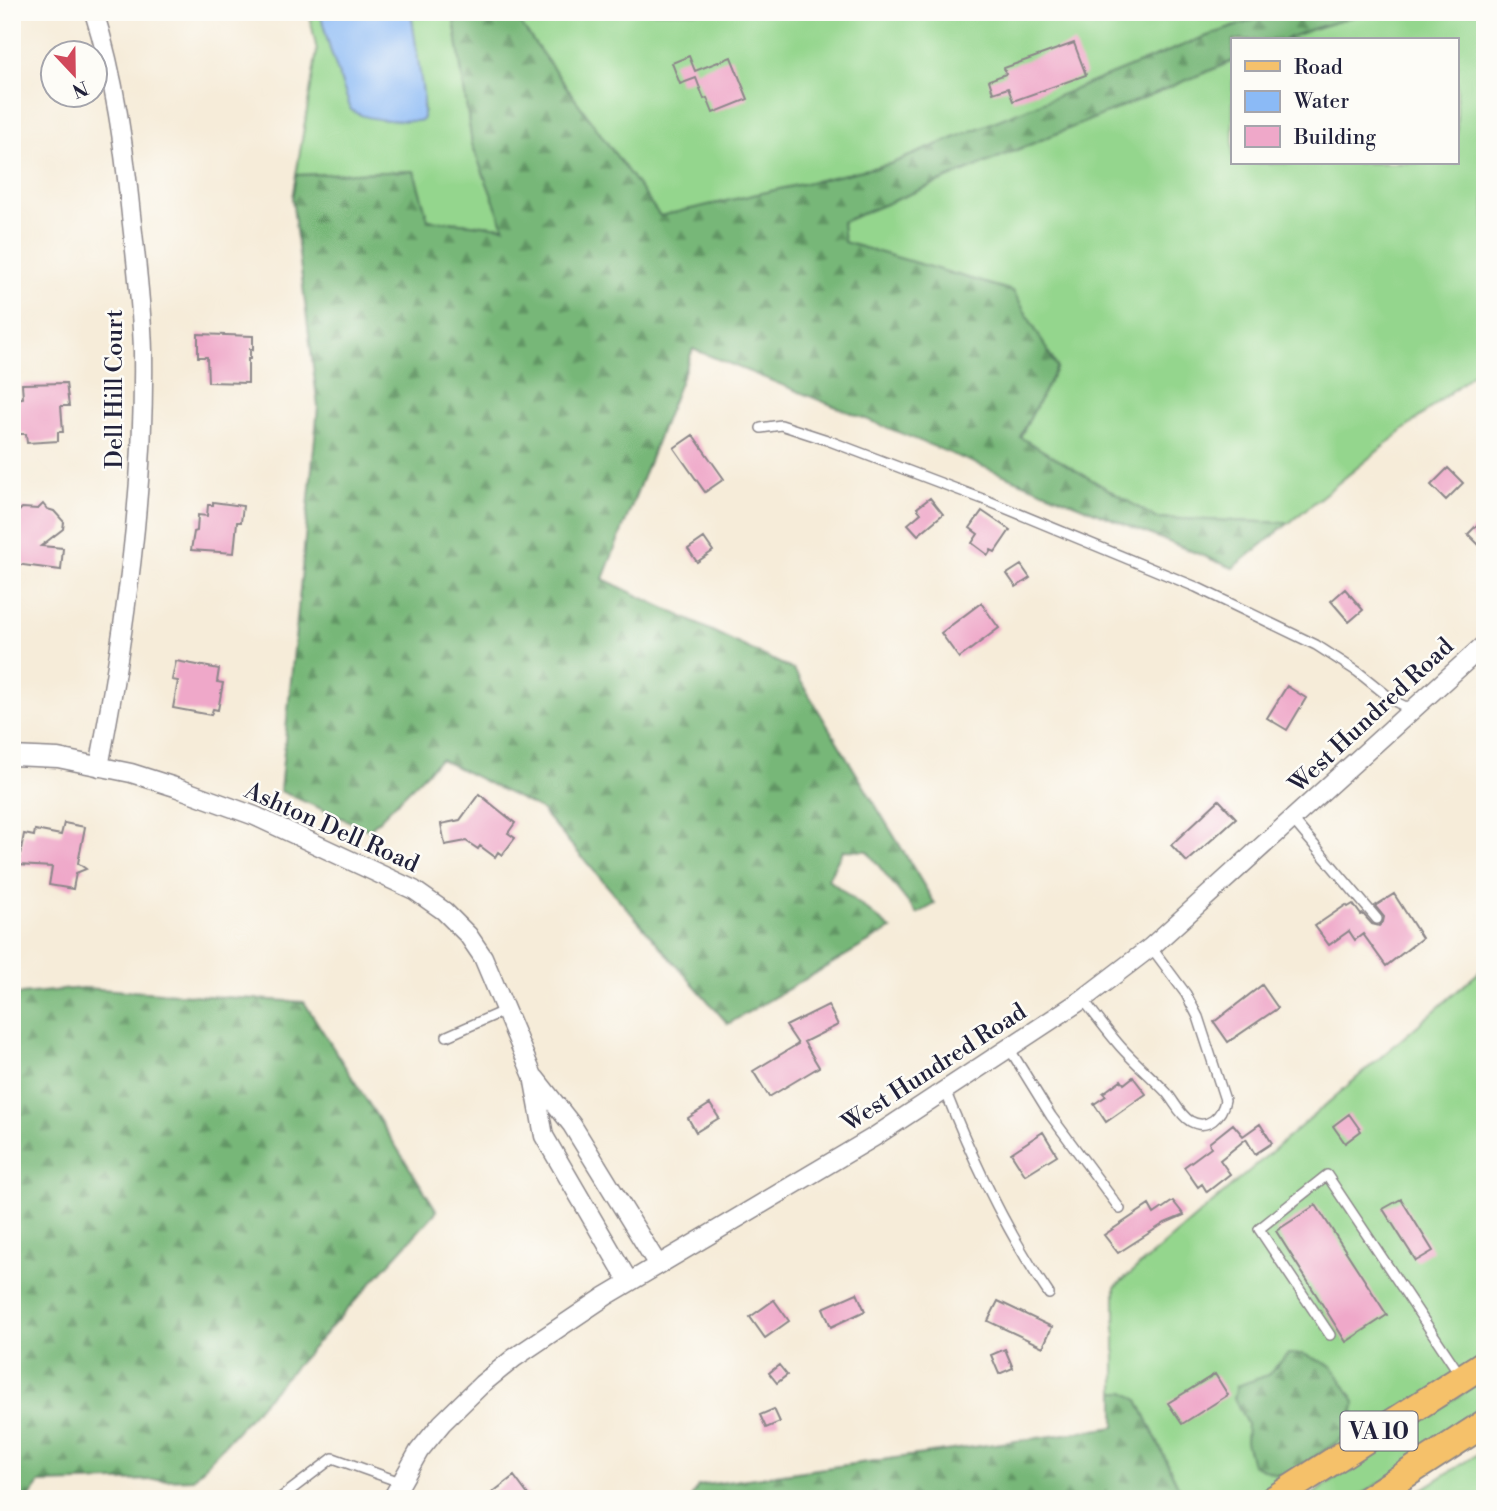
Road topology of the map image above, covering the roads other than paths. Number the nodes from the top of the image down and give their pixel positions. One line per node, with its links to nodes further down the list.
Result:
1 (94, 12): 6 (street, Dell Hill Court)
2 (761, 428): 4 (lane)
3 (1485, 643): 4 (street, West Hundred Road)
4 (1414, 707): 7 (street, West Hundred Road)
5 (12, 756): 6 (street, Ashton Dell Road)
6 (99, 767): 11 (street, Ashton Dell Road)
7 (1293, 820): 8 (lane); 9 (street, West Hundred Road)
8 (1377, 919)
9 (1151, 947): 10 (street, West Hundred Road); 10 (lane)
10 (1083, 999): 13 (street, West Hundred Road)
11 (506, 1010): 12 (lane); 14 (street, Ashton Dell Road)
12 (447, 1036)
13 (1009, 1048): 15 (street, West Hundred Road); 16 (lane)
14 (533, 1076): 17 (street, Ashton Dell Road); 18 (street, Ashton Dell Road)
15 (945, 1090): 17 (street, West Hundred Road); 19 (lane)
16 (1121, 1209)
17 (658, 1265): 18 (street, West Hundred Road)
18 (629, 1282): 24 (street, West Hundred Road)
19 (1049, 1294)
20 (1330, 1335): 22 (lane)
21 (1485, 1363): 22 (main road, VA 10)
22 (1462, 1377): 26 (main road, VA 10)
23 (1485, 1423): 27 (main road, VA 10)
24 (399, 1492): 25 (lane)
25 (279, 1499)
26 (1274, 1499)
27 (1368, 1499)

